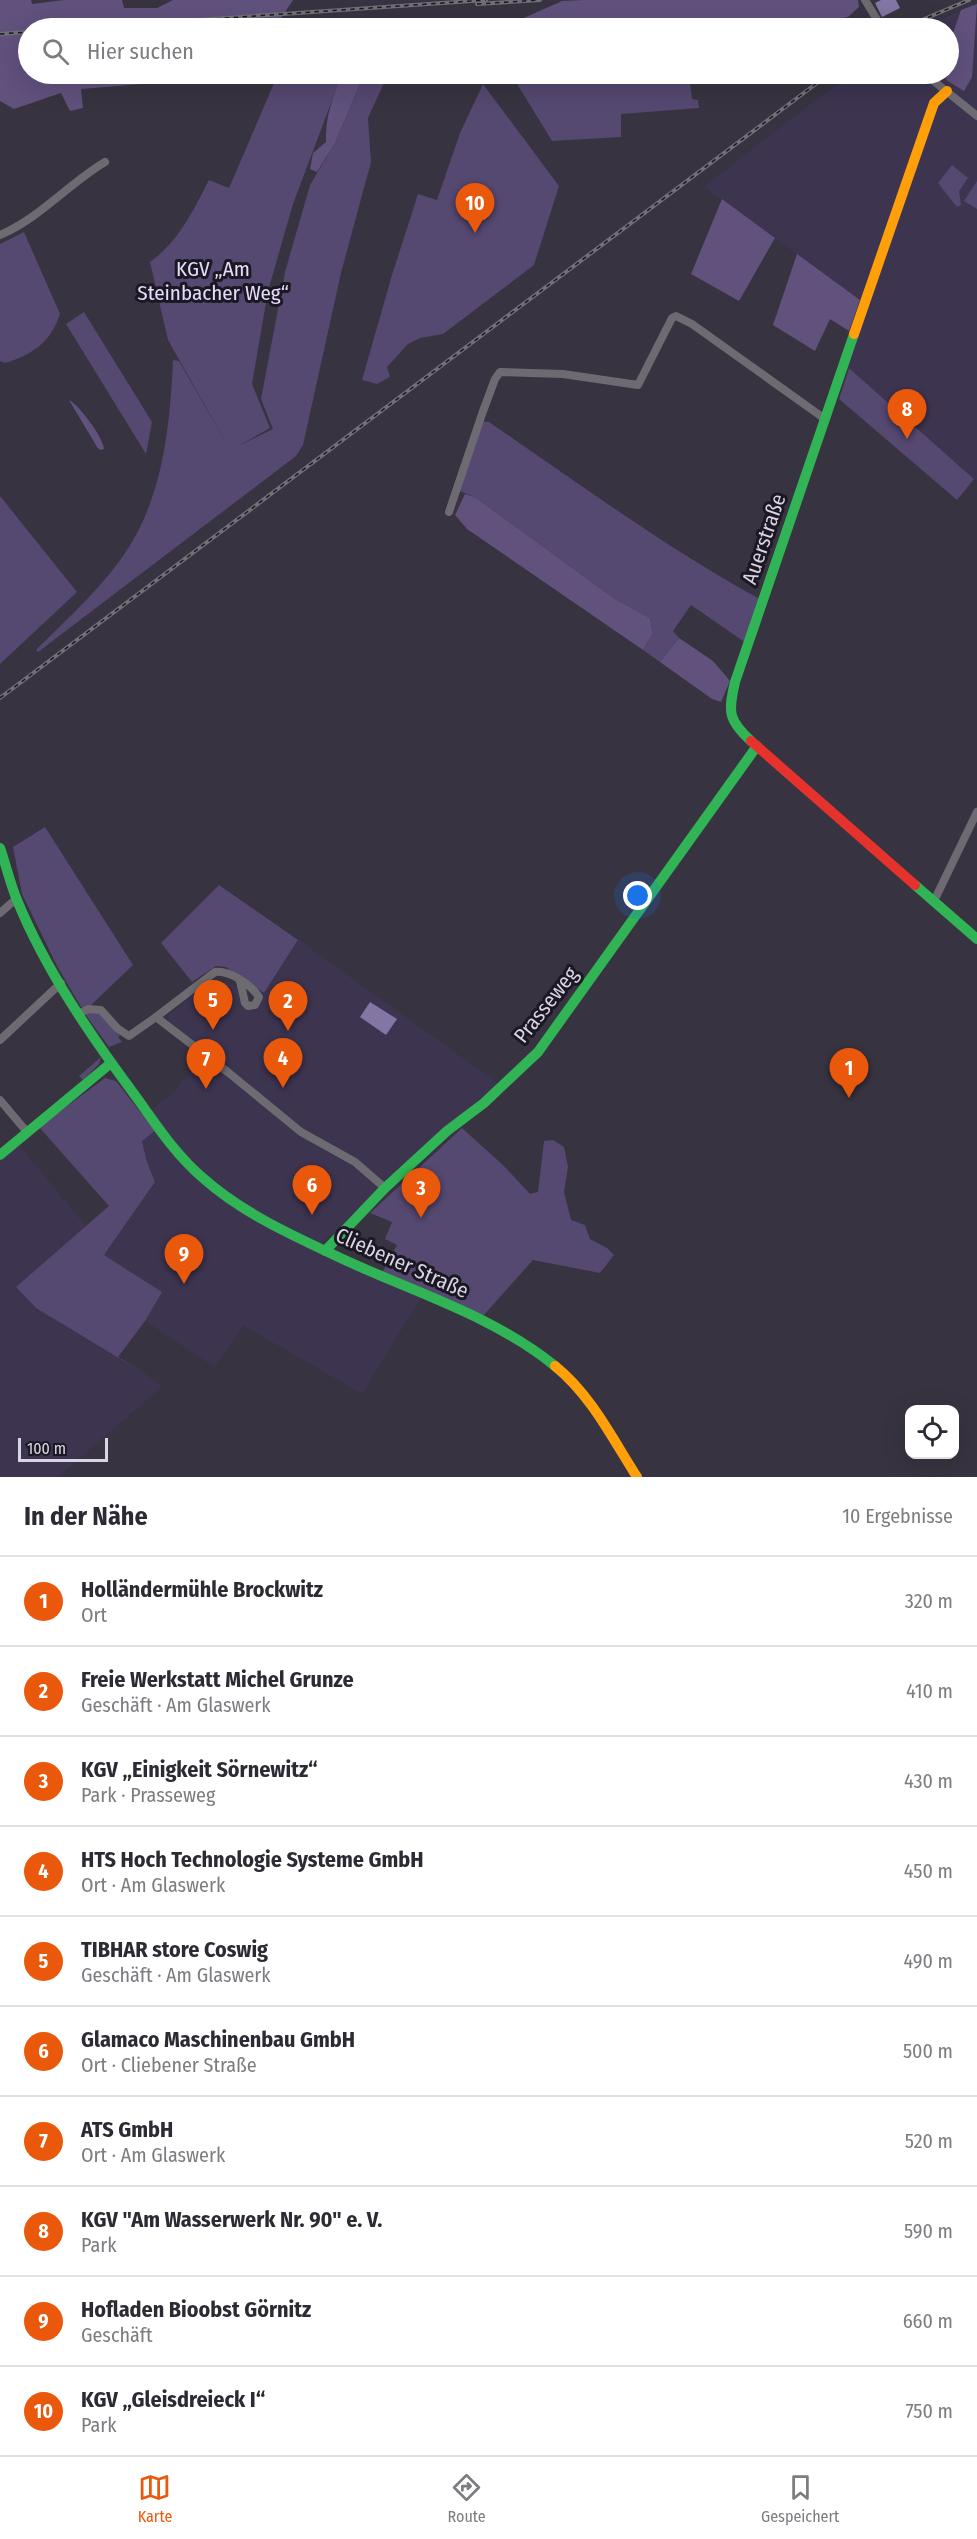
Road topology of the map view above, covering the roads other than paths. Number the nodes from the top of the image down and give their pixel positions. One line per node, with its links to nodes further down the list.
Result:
1 (866, 0): 2 (street)
2 (876, 18)
3 (938, 84): 4 (street)
4 (947, 91): 5 (street); 8 (street, Auerstraße)
5 (977, 116)
6 (105, 162): 7 (street)
7 (0, 235)
8 (825, 419): 9 (street); 10 (street, Auerstraße)
9 (449, 512)
10 (757, 746): 14 (street, Auerstraße); 26 (street, Prasseweg)
11 (977, 812): 14 (street)
12 (0, 848): 13 (street, Cliebener Straße)
13 (16, 899): 15 (street); 18 (street, Cliebener Straße)
14 (934, 901): 16 (street, Auerstraße)
15 (0, 913)
16 (977, 939)
17 (240, 981): 20 (street)
18 (61, 983): 19 (street, Cliebener Straße); 21 (street)
19 (80, 1013): 20 (street); 22 (street, Cliebener Straße)
20 (156, 1017): 26 (street)
21 (0, 1040)
22 (111, 1063): 24 (street); 27 (street, Cliebener Straße)
23 (0, 1100): 24 (street)
24 (27, 1132): 25 (street)
25 (0, 1155)
26 (385, 1188): 27 (street, Prasseweg)
27 (325, 1251): 28 (street, Cliebener Straße)
28 (637, 1477)

